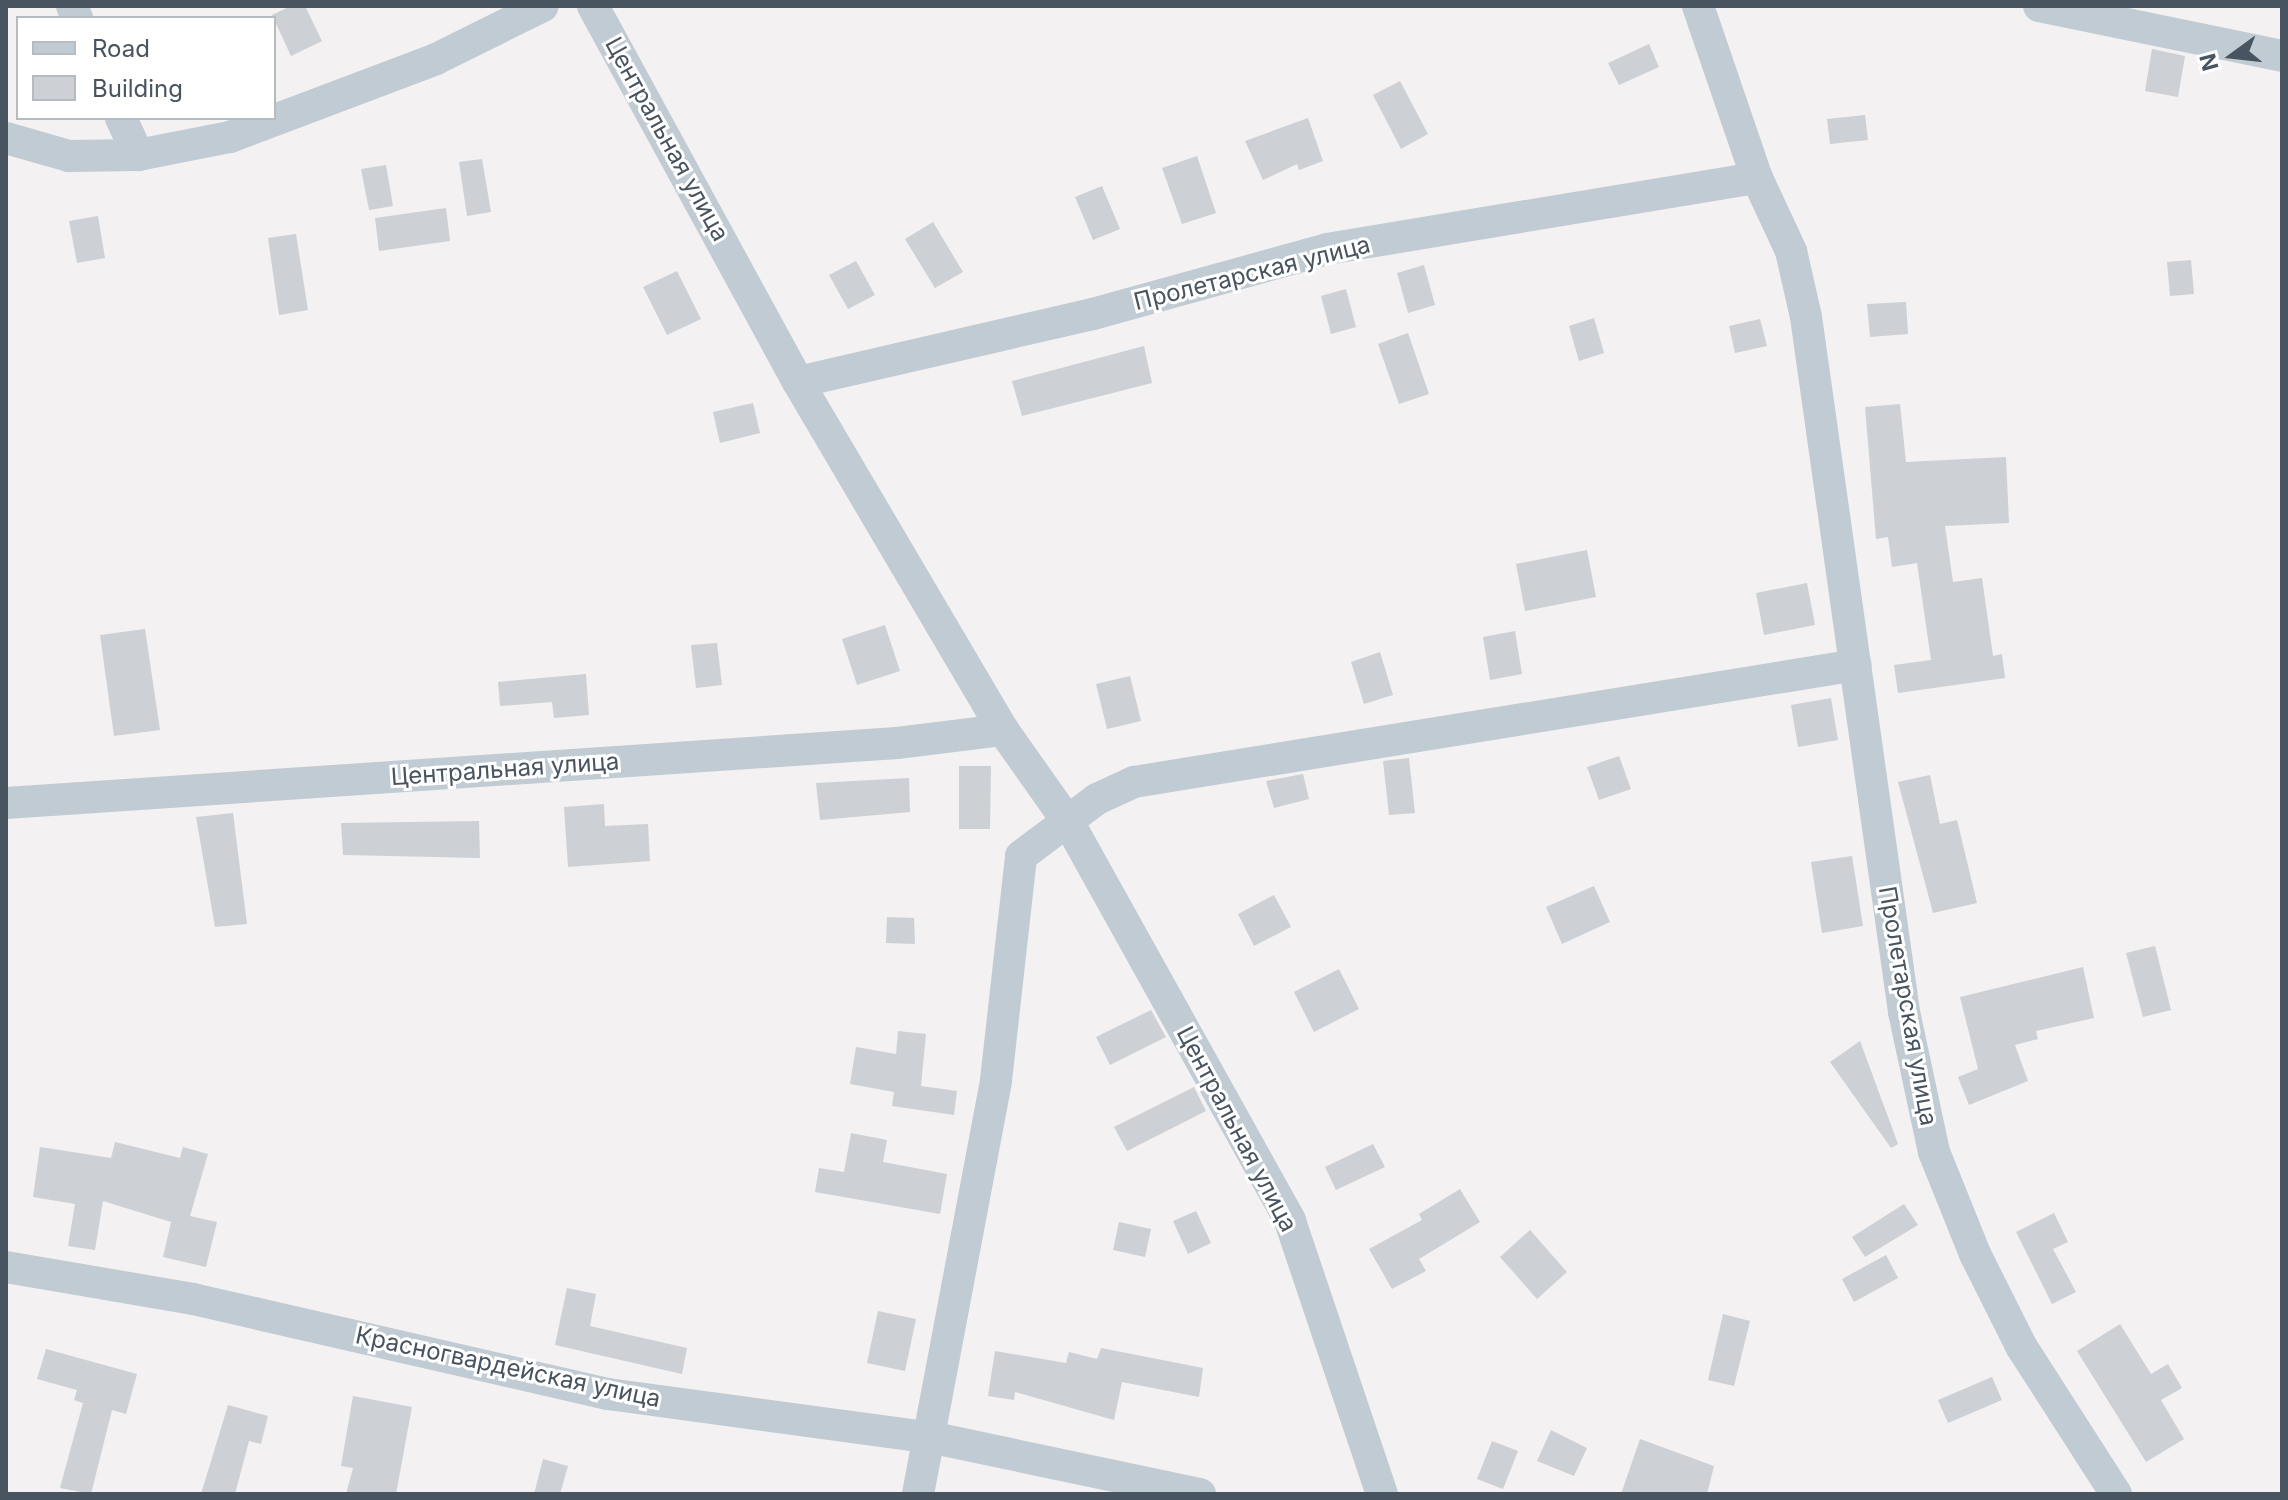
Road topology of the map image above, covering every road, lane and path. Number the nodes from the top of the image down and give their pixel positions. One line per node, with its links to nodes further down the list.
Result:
1 (543, 6): 8 (street)
2 (593, 6): 10 (street, Центральная улица)
3 (1698, 6): 9 (street, Пролетарская улица)
4 (2039, 6): 5 (street)
5 (2282, 56)
6 (122, 120): 8 (street)
7 (6, 138): 8 (street)
8 (138, 155)
9 (1757, 178): 10 (street, Пролетарская улица); 11 (street, Пролетарская улица)
10 (798, 382): 12 (street, Центральная улица)
11 (1856, 665): 14 (street); 20 (street, Пролетарская улица)
12 (1003, 730): 13 (street, Центральная улица); 14 (street, Центральная улица)
13 (6, 803)
14 (1070, 825): 16 (street); 19 (street, Центральная улица)
15 (6, 1267): 16 (street, Красногвардейская улица)
16 (934, 1438): 17 (street); 18 (street, Красногвардейская улица)
17 (918, 1494)
18 (1200, 1494)
19 (1382, 1494)
20 (2116, 1494)

